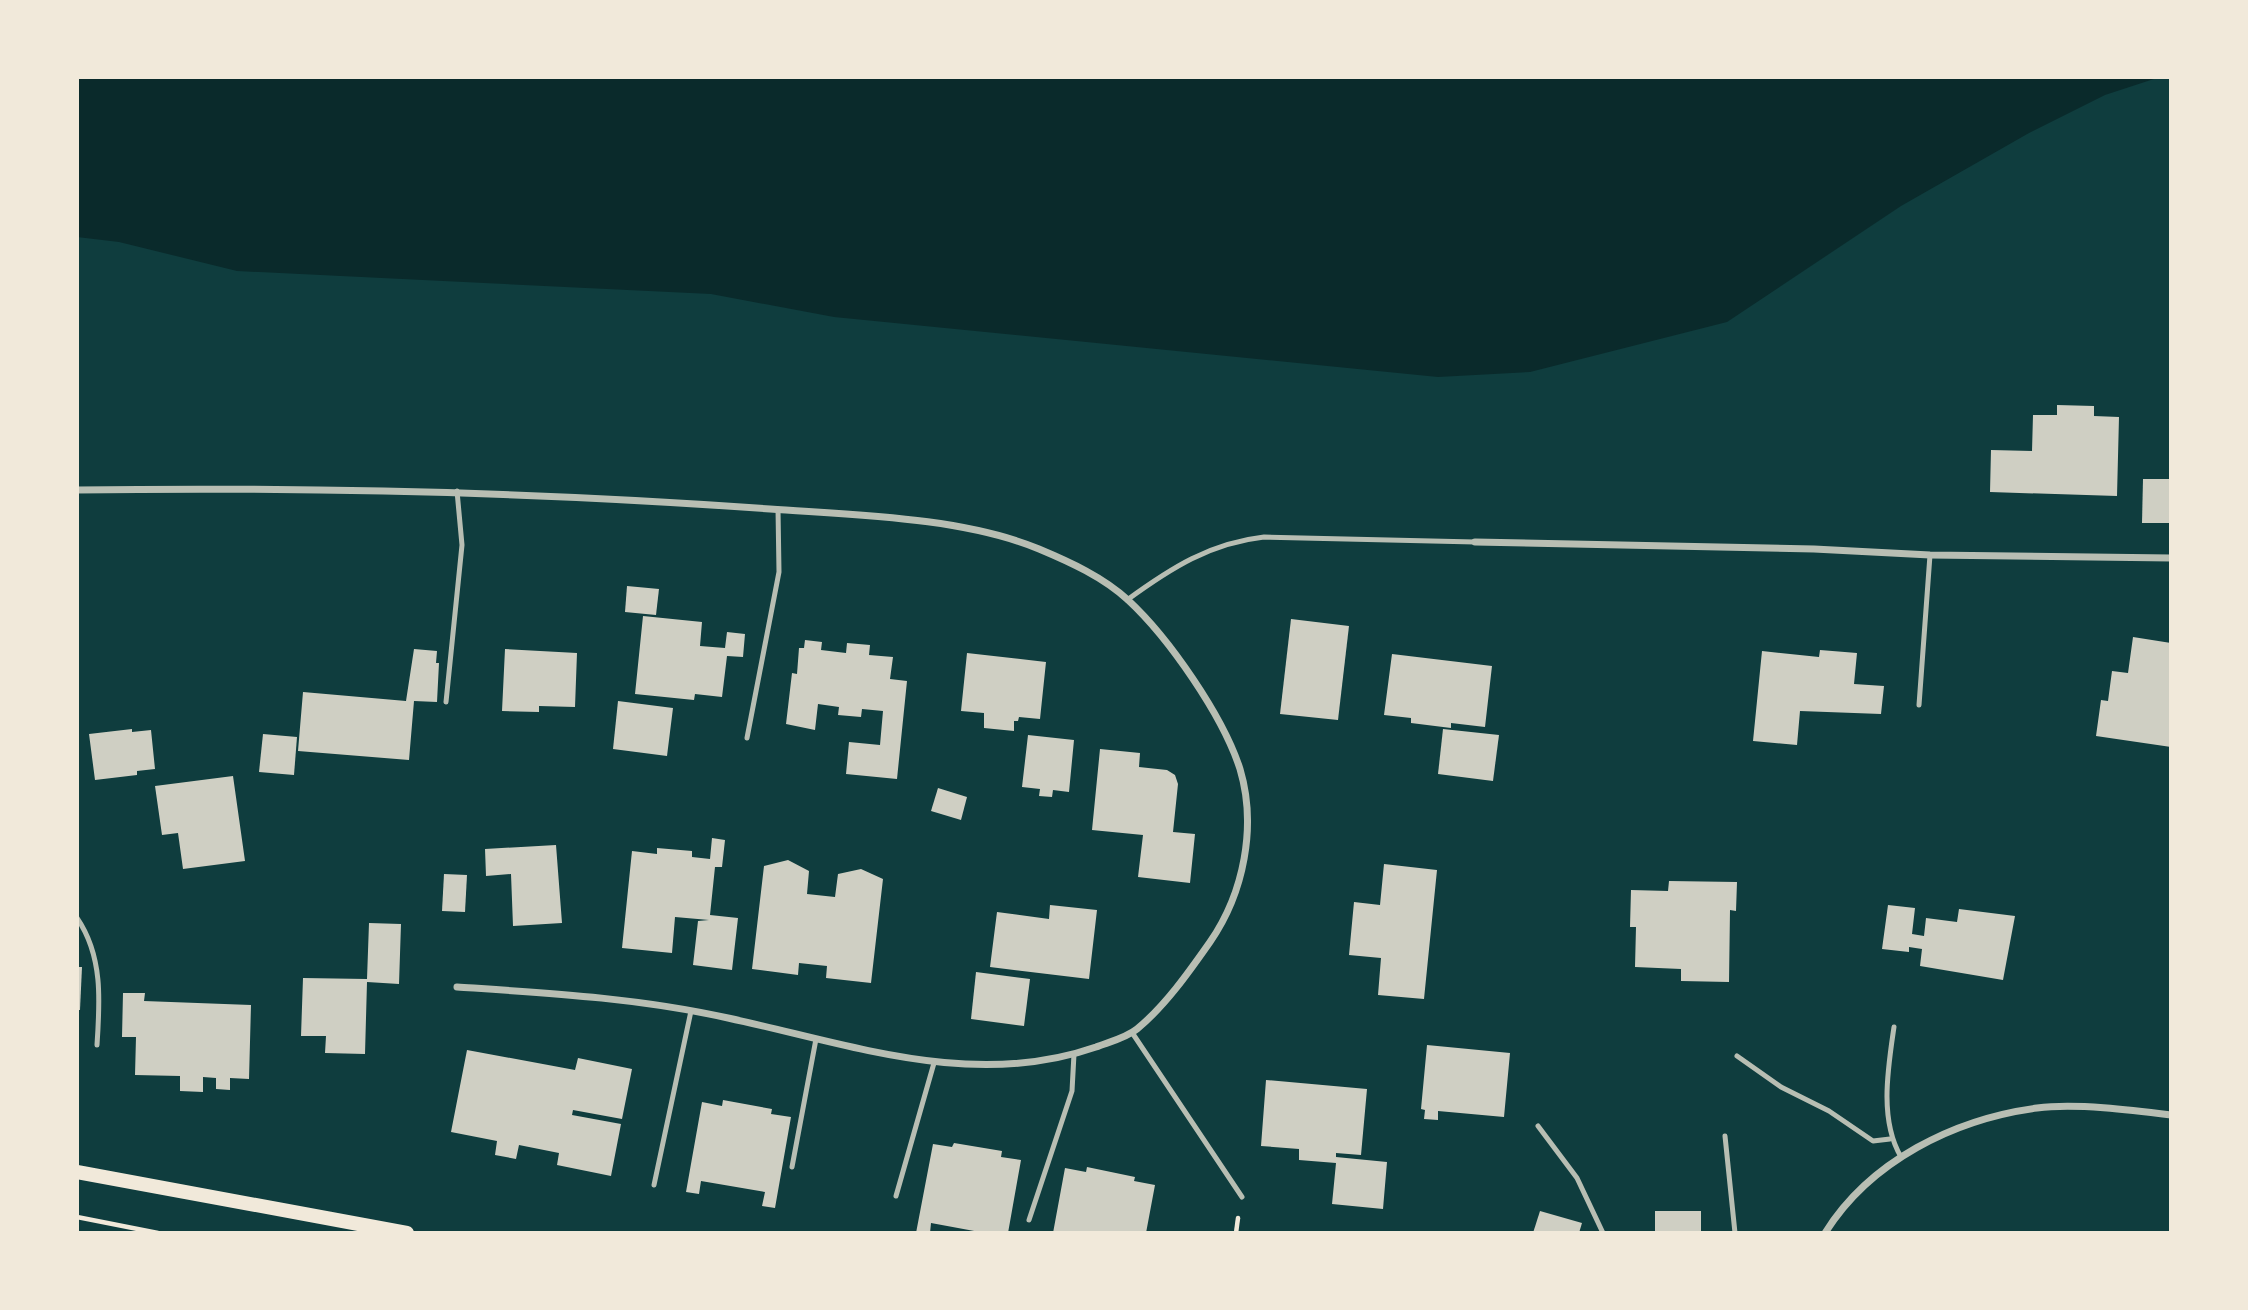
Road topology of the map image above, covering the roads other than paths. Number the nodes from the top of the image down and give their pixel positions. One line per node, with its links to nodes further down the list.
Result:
1 (77, 490): 2 (street)
2 (457, 491): 3 (street); 8 (lane)
3 (778, 509): 7 (street); 10 (lane)
4 (1475, 542): 5 (street); 7 (lane)
5 (1930, 555): 6 (street); 9 (lane)
6 (2171, 558)
7 (1127, 600): 15 (street)
8 (446, 702)
9 (1919, 705)
10 (747, 738)
11 (77, 918): 17 (lane)
12 (457, 987): 13 (street)
13 (691, 1011): 16 (street); 28 (lane)
14 (1894, 1027): 24 (lane)
15 (1133, 1034): 18 (street); 30 (lane)
16 (816, 1039): 20 (street); 26 (lane)
17 (97, 1045)
18 (1074, 1054): 20 (street); 31 (lane)
19 (1737, 1056): 24 (lane)
20 (934, 1063): 29 (lane)
21 (2171, 1115): 25 (street)
22 (1538, 1126): 33 (lane)
23 (1725, 1136): 34 (lane)
24 (1891, 1139): 25 (lane)
25 (1901, 1157): 35 (street)
26 (792, 1167)
27 (77, 1172): 32 (main road)
28 (654, 1185)
29 (896, 1196)
30 (1242, 1197)
31 (1029, 1220)
32 (407, 1233)
33 (1603, 1233)
34 (1735, 1233)
35 (1825, 1233)

